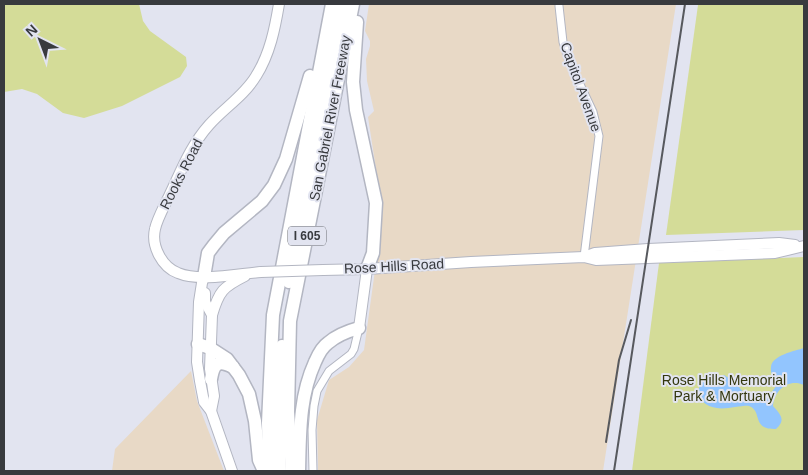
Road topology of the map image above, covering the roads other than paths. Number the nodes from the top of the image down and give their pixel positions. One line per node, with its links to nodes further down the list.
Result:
1 (280, 4): 13 (main road, Rooks Road)
2 (332, 4): 8 (highway, San Gabriel River Freeway / I 605); 13 (highway)
3 (339, 4): 8 (highway)
4 (344, 4): 24 (highway)
5 (353, 4): 25 (highway, San Gabriel River Freeway / I 605)
6 (359, 4): 11 (highway)
7 (559, 6): 10 (street, Capitol Avenue)
8 (313, 102): 20 (highway, San Gabriel River Freeway / I 605)
9 (803, 246): 10 (main road, Rose Hills Road)
10 (584, 257): 11 (main road, Rose Hills Road)
11 (367, 269): 12 (main road, Rose Hills Road, bridge); 15 (main road)
12 (249, 273): 13 (main road, Rose Hills Road); 14 (main road)
13 (204, 277): 14 (main road); 16 (main road)
14 (212, 315): 16 (main road)
15 (359, 328): 26 (highway); 27 (street)
16 (204, 346): 17 (highway); 18 (main road); 19 (main road)
17 (233, 367): 18 (highway); 22 (highway)
18 (211, 379): 19 (main road)
19 (211, 411): 21 (main road)
20 (268, 423): 23 (highway, San Gabriel River Freeway / I 605); 24 (highway)
21 (232, 471)
22 (264, 471)
23 (269, 471)
24 (278, 471)
25 (292, 471)
26 (299, 471)
27 (313, 471)

